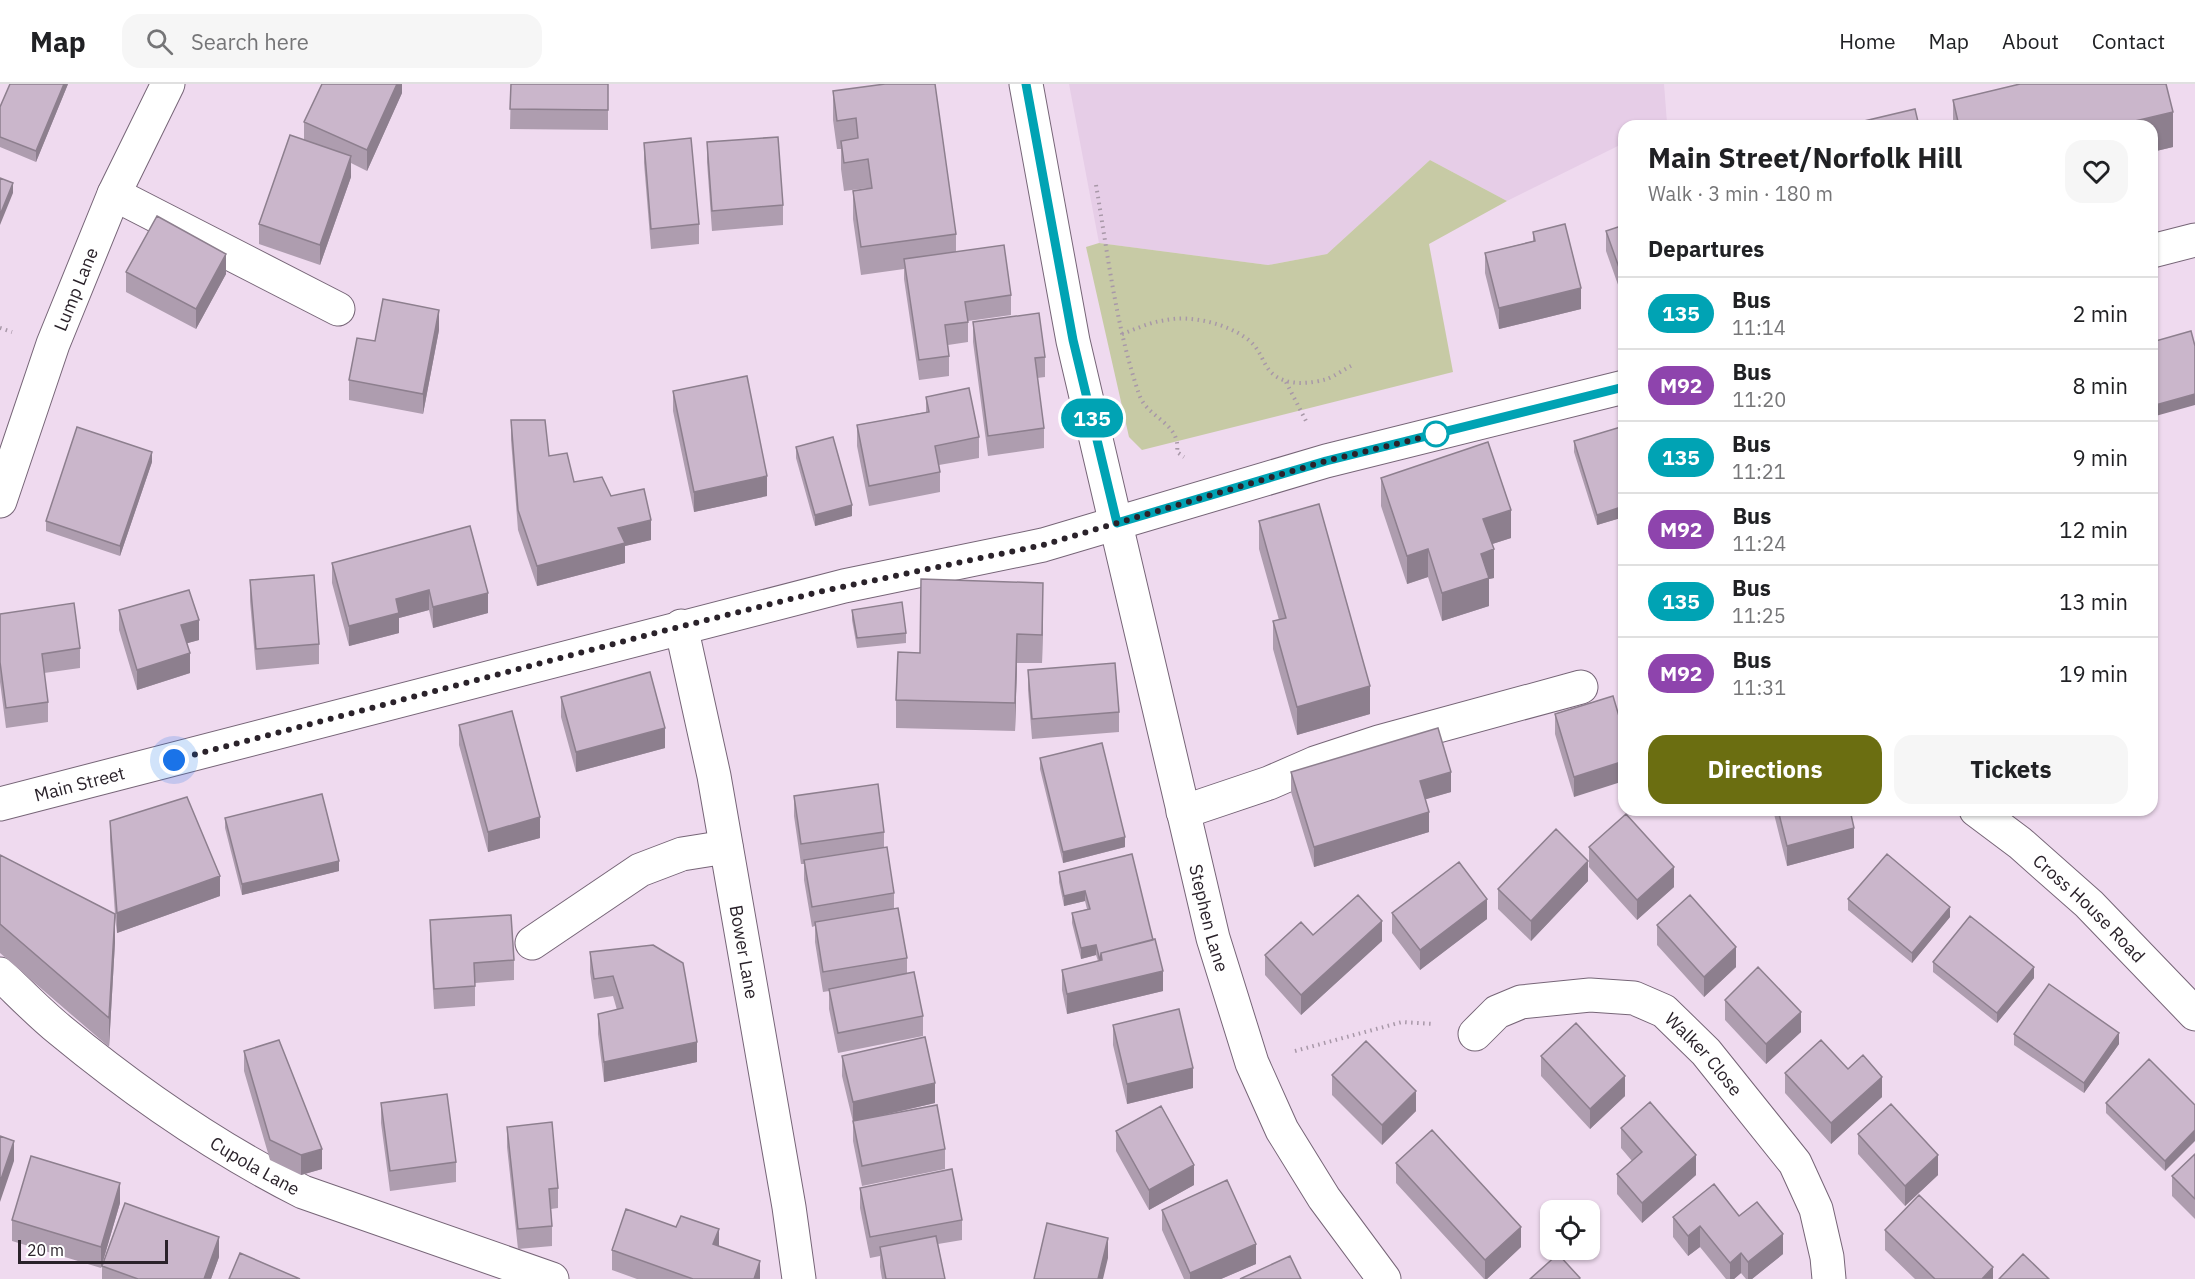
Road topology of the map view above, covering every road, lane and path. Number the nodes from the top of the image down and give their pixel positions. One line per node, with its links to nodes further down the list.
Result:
1 (168, 84): 4 (street, Lump Lane)
2 (1026, 84): 9 (street, Stephen Lane)
3 (1096, 185): 8 (path)
4 (114, 194): 7 (street); 13 (street, Lump Lane)
5 (2195, 240): 6 (street)
6 (2158, 249)
7 (338, 309)
8 (1123, 334): 9 (path); 10 (path); 12 (path)
9 (1073, 340): 14 (street, Stephen Lane)
10 (1351, 366)
11 (1618, 388): 12 (street, Main Street)
12 (1212, 495): 14 (street, Main Street)
13 (0, 501)
14 (1117, 523): 15 (street, Main Street); 18 (street, Stephen Lane)
15 (681, 626): 17 (street, Main Street); 20 (street, Bower Lane)
16 (1581, 687): 18 (street)
17 (0, 804)
18 (1184, 812): 25 (street, Stephen Lane)
19 (1984, 816): 23 (street, Cross House Road)
20 (726, 847): 21 (street); 27 (street, Bower Lane)
21 (532, 943)
22 (0, 974): 26 (street, Cupola Lane)
23 (2195, 1014)
24 (1475, 1034): 25 (path); 29 (street, Walker Close)
25 (1252, 1063): 28 (street, Stephen Lane)
26 (552, 1279)
27 (799, 1279)
28 (1384, 1279)
29 (1829, 1279)

